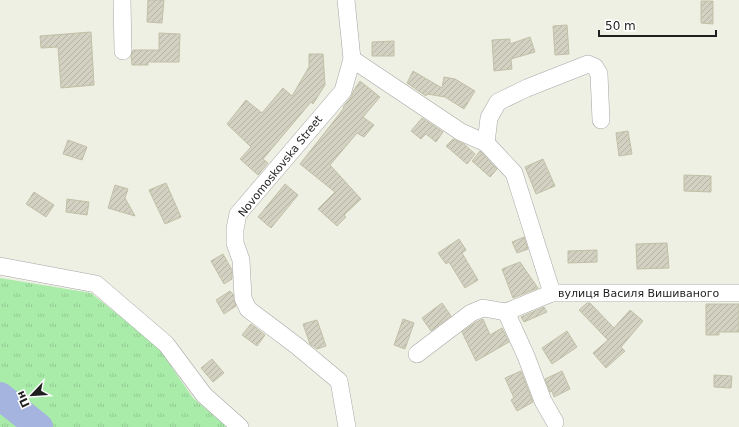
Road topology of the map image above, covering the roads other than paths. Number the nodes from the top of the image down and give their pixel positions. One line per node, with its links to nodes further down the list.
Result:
1 (122, 0): 3 (street)
2 (346, 0): 4 (street)
3 (123, 51)
4 (352, 59): 6 (street, вулиця Василя Вишиваного); 14 (street, Novomoskovska Street)
5 (602, 120): 6 (street)
6 (486, 143): 8 (street, вулиця Василя Вишиваного)
7 (0, 266): 13 (street)
8 (552, 293): 9 (street, вулиця Василя Вишиваного); 10 (street)
9 (739, 293)
10 (506, 312): 11 (street); 12 (street)
11 (417, 354)
12 (555, 422)
13 (240, 427)
14 (347, 427)

